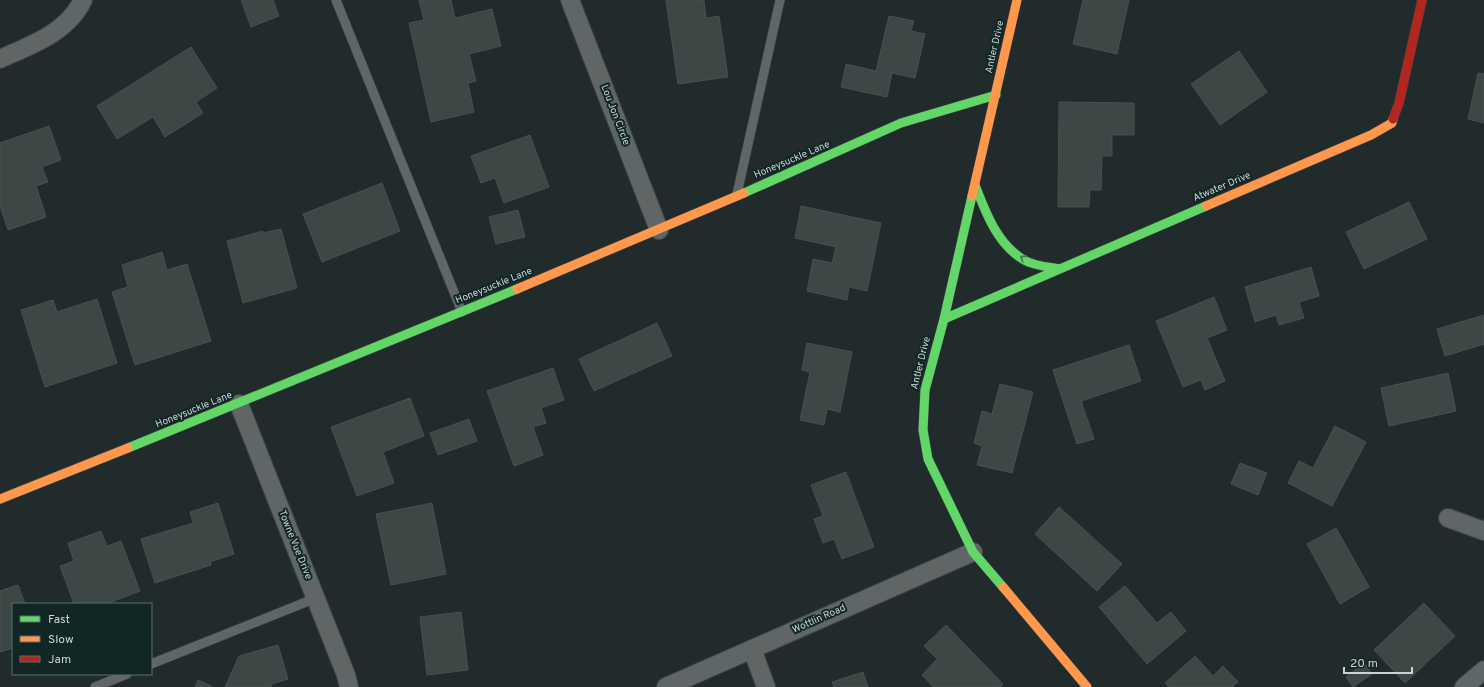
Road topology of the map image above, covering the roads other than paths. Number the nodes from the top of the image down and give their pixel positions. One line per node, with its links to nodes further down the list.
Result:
1 (83, 0): 7 (street)
2 (336, 0): 13 (lane)
3 (570, 0): 11 (street, Lou Jon Circle)
4 (780, 0): 10 (lane)
5 (1017, 0): 8 (street, Antler Drive)
6 (1422, 0): 12 (street, Atwater Drive)
7 (0, 59)
8 (996, 95): 9 (street, Antler Drive); 10 (street, Honeysuckle Lane)
9 (975, 185): 12 (street, one-way to 9); 14 (street, Antler Drive)
10 (737, 196): 11 (street, Honeysuckle Lane)
11 (660, 230): 13 (street, Honeysuckle Lane)
12 (1060, 269): 14 (street, Atwater Drive)
13 (462, 312): 15 (street, Honeysuckle Lane)
14 (944, 319): 19 (street, Antler Drive)
15 (238, 404): 16 (street, Honeysuckle Lane); 20 (street, Towne Vue Drive)
16 (0, 499)
17 (1448, 518): 18 (street)
18 (1484, 531)
19 (973, 552): 21 (street, Wottlin Road); 29 (street, Antler Drive)
20 (316, 598): 22 (lane); 26 (street, Towne Vue Drive)
21 (752, 649): 27 (street, Wottlin Road); 28 (street)
22 (152, 664)
23 (1484, 670): 30 (street)
24 (125, 675): 25 (lane)
25 (95, 687)
26 (349, 687)
27 (666, 687)
28 (766, 687)
29 (1087, 687)
30 (1464, 687)

